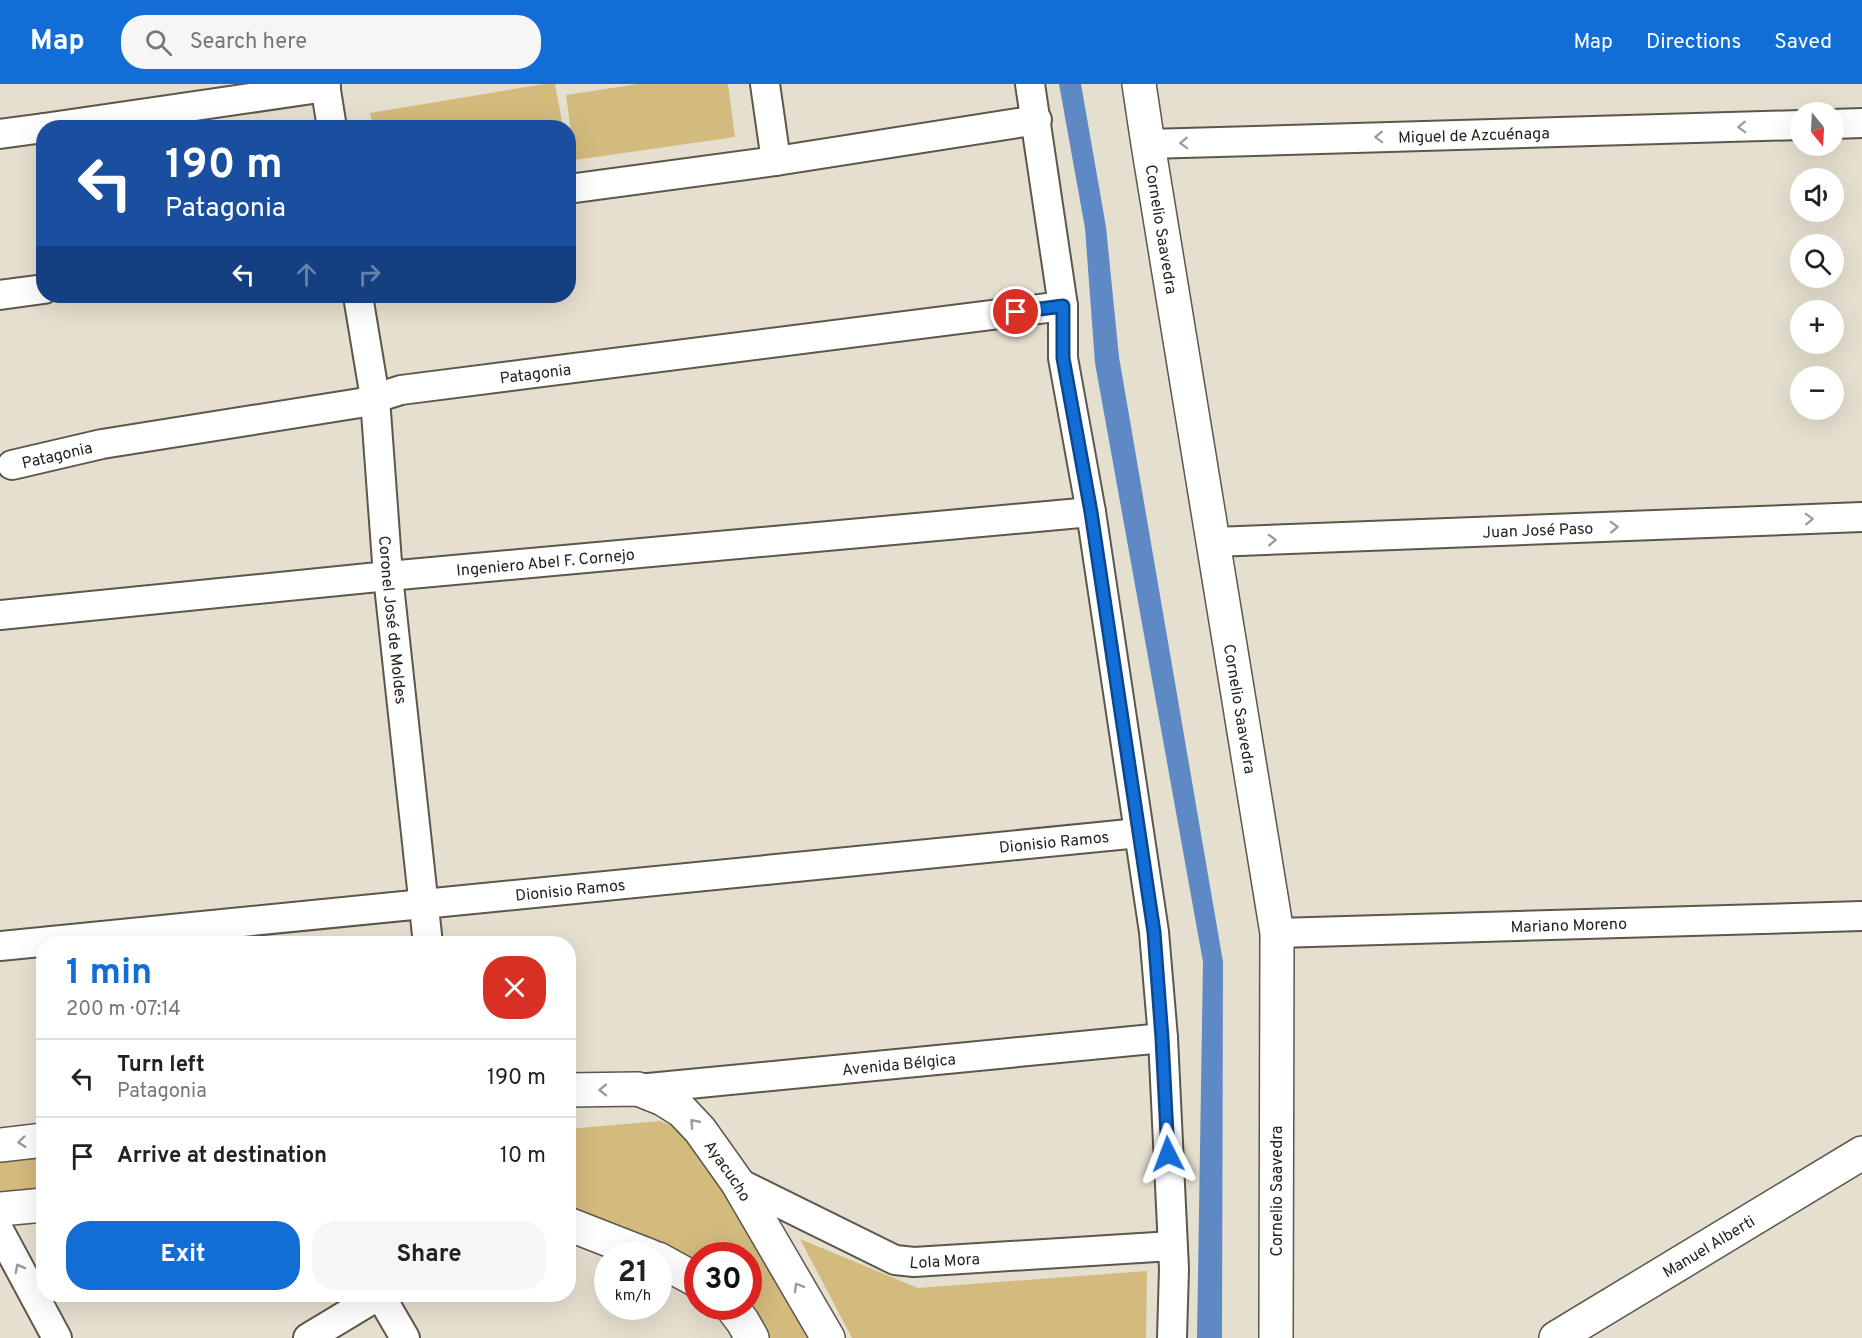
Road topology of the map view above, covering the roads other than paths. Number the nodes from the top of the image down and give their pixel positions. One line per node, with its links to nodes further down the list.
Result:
1 (765, 84): 14 (street)
2 (1030, 84): 7 (street)
3 (1139, 84): 13 (street, Cornelio Saavedra)
4 (325, 86): 5 (street); 6 (street)
5 (98, 120)
6 (331, 120)
7 (1036, 120): 14 (street); 19 (street)
8 (1862, 123): 9 (street)
9 (1844, 124)
10 (1790, 125): 13 (street, Miguel de Azcuénaga, one-way to 13)
11 (36, 129): 12 (street)
12 (0, 134)
13 (1148, 144): 24 (street, Cornelio Saavedra)
14 (776, 161): 15 (street)
15 (576, 188)
16 (36, 290): 17 (street)
17 (0, 296)
18 (359, 303): 20 (street, Coronel José de Moldes)
19 (1063, 306): 20 (street, Patagonia); 22 (street)
20 (375, 398): 21 (street, Patagonia); 25 (street, Coronel José de Moldes)
21 (12, 465)
22 (1091, 512): 25 (street, Ingeniero Abel F. Cornejo); 27 (street)
23 (1862, 517): 24 (street, Juan José Paso, one-way to 23)
24 (1214, 542): 30 (street, Cornelio Saavedra)
25 (388, 576): 26 (street, Ingeniero Abel F. Cornejo); 28 (street, Coronel José de Moldes)
26 (0, 615)
27 (1139, 833): 28 (street, Dionisio Ramos); 35 (street)
28 (423, 903): 31 (street, Dionisio Ramos); 32 (street, Coronel José de Moldes)
29 (1862, 916): 30 (street, Mariano Moreno)
30 (1277, 933): 59 (street, Cornelio Saavedra)
31 (98, 936)
32 (427, 936)
33 (36, 942): 34 (street, Dionisio Ramos)
34 (0, 946)
35 (1162, 1038): 36 (street, Avenida Bélgica); 47 (street)
36 (638, 1089): 37 (street, Ayacucho, one-way to 37); 41 (street, Ayacucho, one-way to 36)
37 (576, 1090)
38 (36, 1141): 39 (street, one-way to 39)
39 (0, 1145)
40 (1862, 1153): 60 (street, Manuel Alberti)
41 (737, 1182): 47 (street, Lola Mora); 57 (street, Ayacucho, one-way to 41)
42 (36, 1206): 43 (street)
43 (0, 1209)
44 (576, 1227): 46 (street)
45 (0, 1232): 48 (street, one-way to 45)
46 (614, 1242)
47 (1173, 1246): 58 (street)
48 (36, 1299)
49 (38, 1302): 53 (street, one-way to 49)
50 (368, 1302): 54 (street)
51 (384, 1302): 55 (street)
52 (742, 1320): 56 (street)
53 (57, 1338)
54 (308, 1338)
55 (405, 1338)
56 (752, 1338)
57 (828, 1338)
58 (1172, 1338)
59 (1276, 1338)
60 (1556, 1338)

